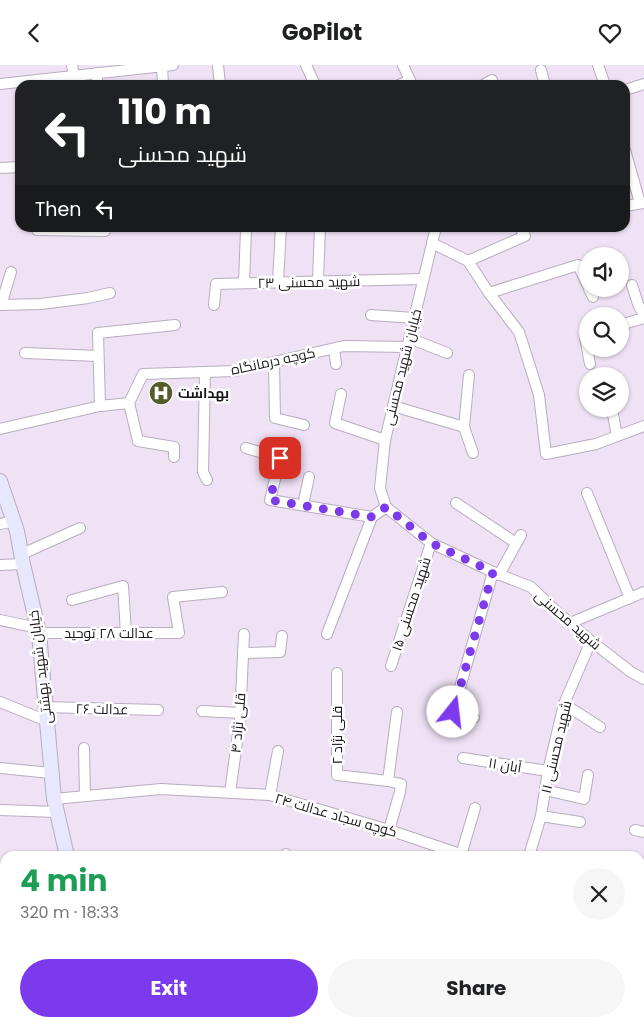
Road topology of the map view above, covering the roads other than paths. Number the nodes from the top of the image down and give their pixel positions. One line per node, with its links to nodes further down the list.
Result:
1 (218, 65): 12 (street)
2 (306, 65): 13 (street)
3 (403, 65): 14 (street)
4 (598, 65): 16 (street)
5 (168, 66): 8 (street); 11 (street)
6 (73, 70): 8 (street); 9 (street)
7 (541, 70): 15 (street)
8 (97, 73): 10 (street)
9 (21, 80)
10 (97, 80)
11 (164, 80)
12 (220, 80)
13 (313, 80)
14 (410, 80)
15 (544, 80)
16 (603, 80)
17 (15, 81): 18 (street)
18 (0, 84)
19 (644, 84): 20 (street)
20 (630, 89)
21 (630, 166): 24 (street)
22 (0, 167): 23 (street)
23 (15, 167)
24 (642, 203)
25 (246, 232): 36 (street)
26 (281, 232): 37 (street)
27 (320, 232): 35 (street)
28 (435, 232): 30 (street, خیابان شهید محسنی)
29 (522, 232): 31 (street)
30 (432, 243): 31 (street); 34 (street, خیابان شهید محسنی)
31 (468, 261): 40 (street)
32 (579, 267): 40 (street)
33 (11, 272): 41 (street)
34 (423, 279): 35 (street, شهید محسنی ۲۳); 45 (street, خیابان شهید محسنی)
35 (318, 281): 37 (street, شهید محسنی ۲۳)
36 (244, 283): 37 (street, شهید محسنی ۲۳); 42 (street, شهید محسنی ۲۳)
37 (278, 283)
38 (632, 285): 44 (street)
39 (110, 293): 41 (street)
40 (489, 293): 68 (street)
41 (0, 305)
42 (214, 305)
43 (370, 315): 45 (street)
44 (644, 316): 46 (street)
45 (414, 318): 48 (street, خیابان شهید محسنی)
46 (629, 322)
47 (175, 325): 52 (street)
48 (408, 343): 49 (street, کوچه درمانگاه); 51 (street); 62 (street, خیابان شهید محسنی)
49 (334, 349): 54 (street, کوچه درمانگاه); 56 (street)
50 (24, 353): 52 (street)
51 (447, 353)
52 (98, 356): 61 (street)
53 (589, 357): 55 (street)
54 (274, 362): 57 (street, کوچه درمانگاه); 64 (street)
55 (590, 364)
56 (336, 365)
57 (205, 372): 60 (street, کوچه درمانگاه); 74 (street)
58 (469, 375): 66 (street)
59 (341, 394): 69 (street)
60 (129, 403): 61 (street); 72 (street)
61 (100, 406): 67 (street)
62 (393, 406): 66 (street); 69 (street, خیابان شهید محسنی)
63 (613, 417): 68 (street)
64 (304, 425)
65 (644, 426): 68 (street)
66 (464, 427): 71 (street)
67 (0, 429)
68 (617, 436)
69 (384, 440): 79 (street, خیابان شهید محسنی)
70 (246, 448): 78 (street)
71 (473, 453)
72 (174, 457)
73 (309, 477): 78 (street)
74 (207, 479)
75 (0, 481): 81 (main road, خیابان شهید بهشتی)
76 (587, 493): 89 (street)
77 (456, 503): 86 (street)
78 (303, 505): 80 (street)
79 (386, 507): 80 (street); 83 (street, شهید محسنی)
80 (372, 517): 95 (street)
81 (7, 523): 84 (main road, خیابان شهید بهشتی)
82 (80, 528): 84 (street)
83 (431, 543): 86 (street, شهید محسنی); 100 (street, شهید محسنی ۱۵)
84 (23, 559): 85 (street); 93 (main road, خیابان شهید بهشتی)
85 (0, 565)
86 (496, 573): 92 (street, شهید محسنی); 110 (street)
87 (222, 592): 94 (street, عدالت ۲۸ توحید)
88 (644, 592): 89 (street)
89 (630, 598): 92 (street)
90 (72, 600): 94 (street)
91 (0, 620): 93 (street, عدالت ۲۸ توحید)
92 (570, 623): 98 (street, شهید محسنی)
93 (38, 631): 94 (street, عدالت ۲۸ توحید); 109 (main road, خیابان شهید بهشتی)
94 (126, 633)
95 (327, 633)
96 (244, 634): 99 (street, قلی نژاد ۴)
97 (282, 636): 99 (street)
98 (591, 641): 102 (street, شهید محسنی); 104 (street, شهید محسنی ۱۱)
99 (243, 653): 108 (street, قلی نژاد ۴)
100 (391, 666)
101 (337, 673): 119 (street, قلی نژاد ۲)
102 (644, 679)
103 (0, 702): 109 (street)
104 (564, 704): 111 (street); 116 (street, شهید محسنی ۱۱)
105 (158, 710): 109 (street, عدالت ۲۶)
106 (202, 711): 108 (street)
107 (397, 712): 119 (street)
108 (240, 713): 121 (street, قلی نژاد ۴)
109 (46, 714): 117 (main road, خیابان شهید بهشتی)
110 (474, 718)
111 (600, 727)
112 (84, 749): 123 (street)
113 (278, 751): 122 (street)
114 (463, 758): 116 (street, آبان ۱۱)
115 (0, 768): 117 (street)
116 (548, 771): 120 (street, شهید محسنی ۱۱)
117 (52, 773): 124 (main road, خیابان شهید بهشتی)
118 (588, 775): 120 (street)
119 (388, 781): 129 (street)
120 (545, 790): 127 (street, شهید محسنی ۱۱)
121 (230, 793): 122 (street, کوچه سجاد عدالت ۲۴); 123 (street, کوچه سجاد عدالت ۲۴)
122 (270, 795): 129 (street, کوچه سجاد عدالت ۲۴)
123 (85, 796): 124 (street, کوچه سجاد عدالت ۲۴)
124 (55, 805): 126 (street, کوچه سجاد عدالت ۲۴); 130 (main road, خیابان شهید بهشتی)
125 (475, 808): 132 (street)
126 (0, 810)
127 (541, 816): 128 (street); 133 (street, شهید محسنی ۱۱)
128 (580, 822)
129 (389, 830): 131 (street, کوچه سجاد عدالت ۲۴)
130 (66, 851)
131 (451, 851)
132 (464, 851)
133 (530, 851)

